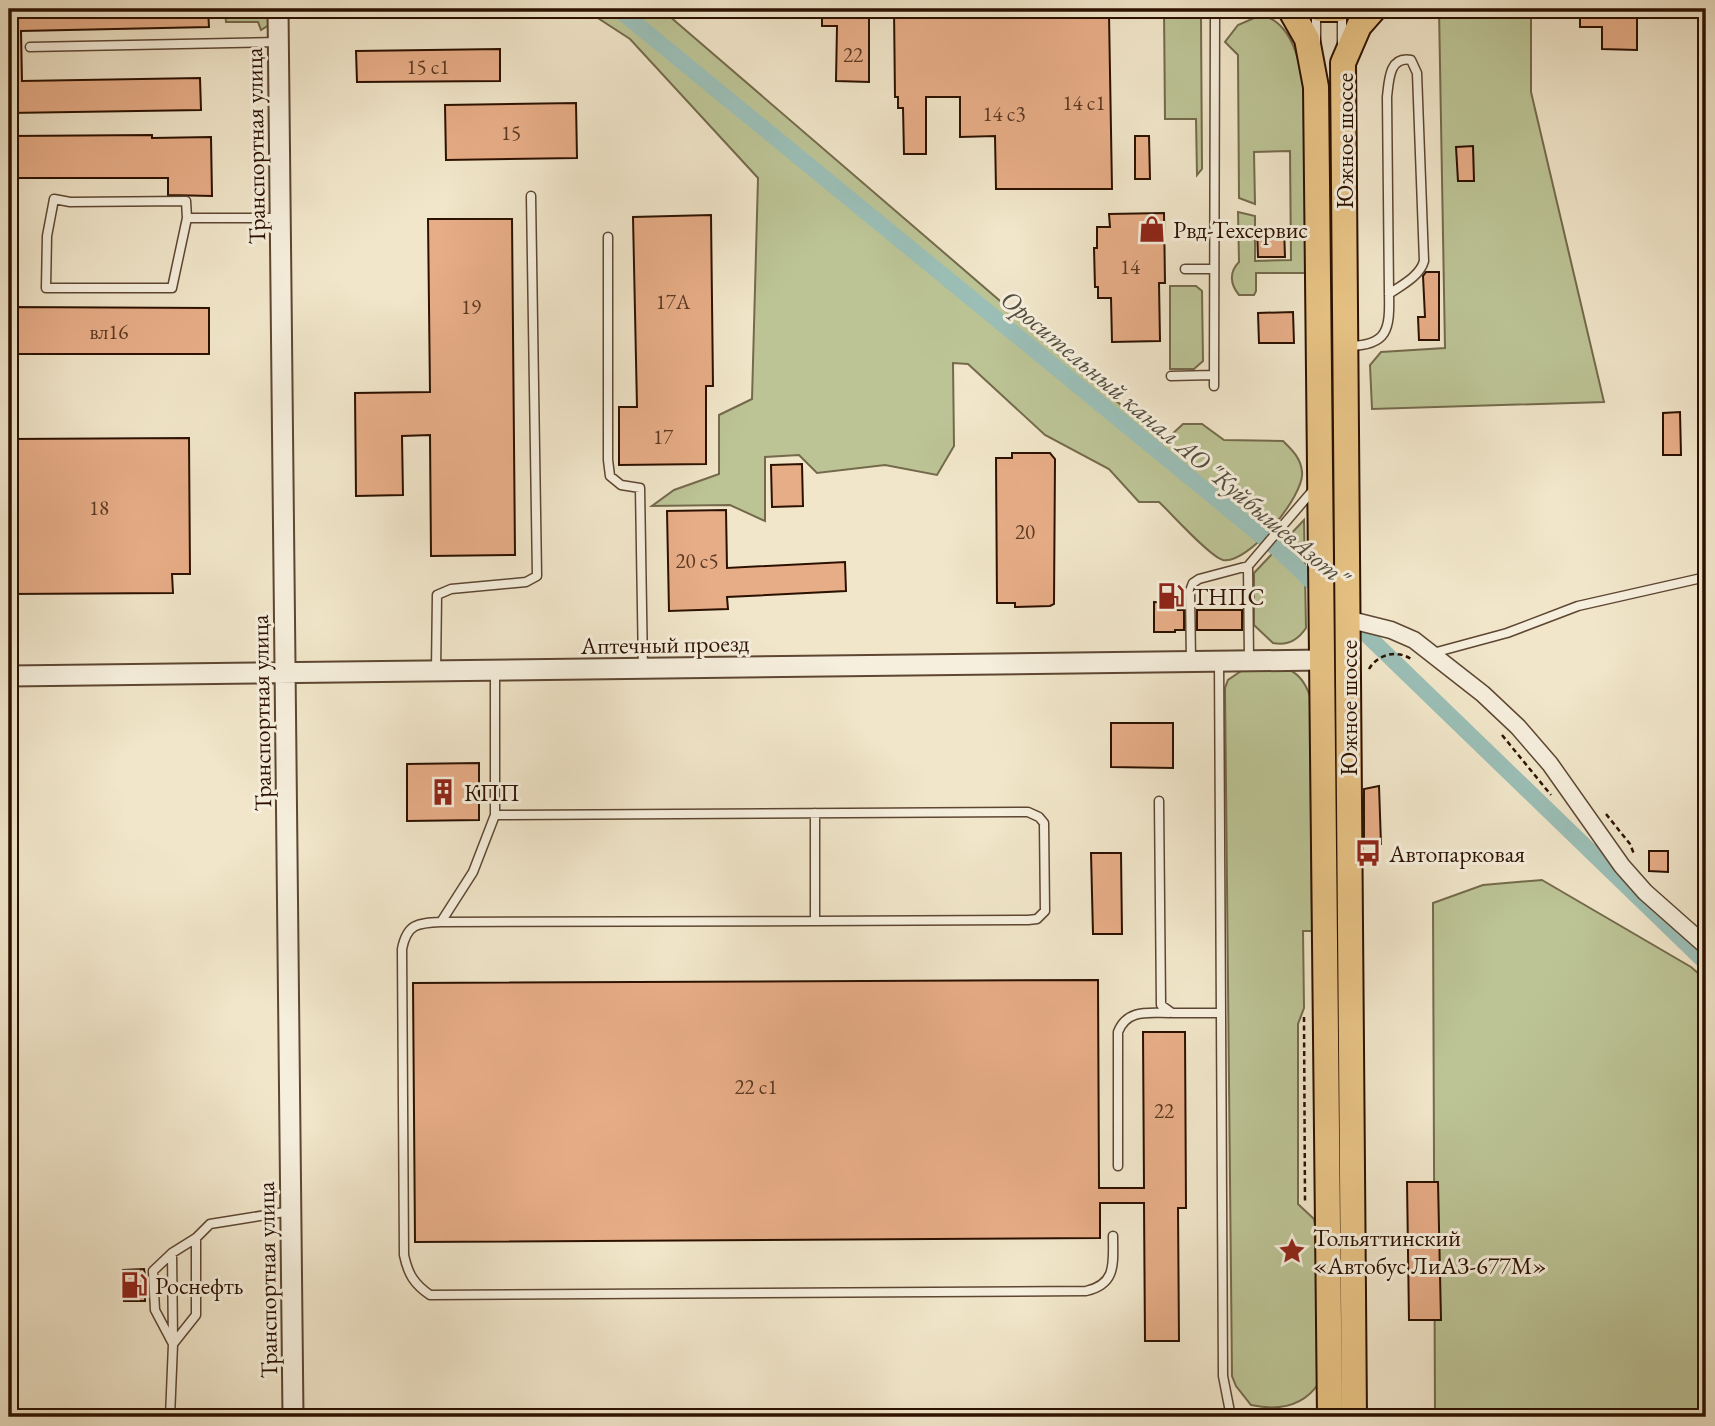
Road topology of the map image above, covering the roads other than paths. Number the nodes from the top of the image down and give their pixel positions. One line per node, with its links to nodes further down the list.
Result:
1 (278, 9): 7 (street, Транспортная улица)
2 (1290, 9): 10 (main road, Южное шоссе)
3 (1318, 9): 4 (main road); 10 (lane)
4 (1341, 9): 9 (lane)
5 (1374, 9): 9 (main road, Южное шоссе)
6 (1216, 10): 16 (lane)
7 (279, 41): 8 (lane); 13 (street, Транспортная улица)
8 (30, 47)
9 (1343, 63): 18 (main road, Южное шоссе)
10 (1316, 87): 22 (main road, Южное шоссе)
11 (531, 196): 32 (lane)
12 (187, 218): 12 (lane); 13 (lane)
13 (280, 218): 34 (street, Транспортная улица)
14 (608, 237): 31 (lane)
15 (1185, 269): 16 (lane)
16 (1214, 270): 19 (lane)
17 (1389, 294): 17 (lane); 18 (lane)
18 (1345, 346): 25 (main road, Южное шоссе)
19 (1214, 375): 20 (lane); 21 (lane)
20 (1171, 376)
21 (1214, 386)
22 (1321, 481): 23 (lane); 29 (main road, Южное шоссе)
23 (1248, 566): 28 (lane); 30 (lane)
24 (1706, 576): 26 (lane)
25 (1348, 619): 26 (street); 54 (main road, Южное шоссе)
26 (1433, 653): 41 (street)
27 (1219, 660): 28 (street, Аптечный проезд); 30 (street, Аптечный проезд); 43 (lane)
28 (1249, 660): 29 (street, Аптечный проезд)
29 (1322, 660): 53 (main road, Южное шоссе)
30 (1191, 661): 31 (street, Аптечный проезд)
31 (643, 669): 33 (street, Аптечный проезд)
32 (436, 671): 33 (street, Аптечный проезд); 34 (street, Аптечный проезд)
33 (495, 671): 38 (lane)
34 (285, 674): 35 (street, Аптечный проезд); 45 (street, Транспортная улица)
35 (9, 677)
36 (1159, 801): 42 (lane)
37 (815, 813): 38 (lane); 39 (lane); 39 (lane)
38 (495, 815): 40 (lane)
39 (815, 921): 40 (lane)
40 (441, 922): 46 (lane)
41 (1706, 946)
42 (1172, 1013): 43 (lane); 44 (lane)
43 (1221, 1013): 52 (lane)
44 (1118, 1166)
45 (291, 1210): 47 (lane); 51 (street, Транспортная улица)
46 (1113, 1236)
47 (196, 1238): 48 (lane); 49 (lane)
48 (172, 1253): 49 (lane); 49 (lane)
49 (173, 1344): 50 (lane)
50 (170, 1417)
51 (293, 1417)
52 (1231, 1417)
53 (1330, 1417)
54 (1354, 1417)

